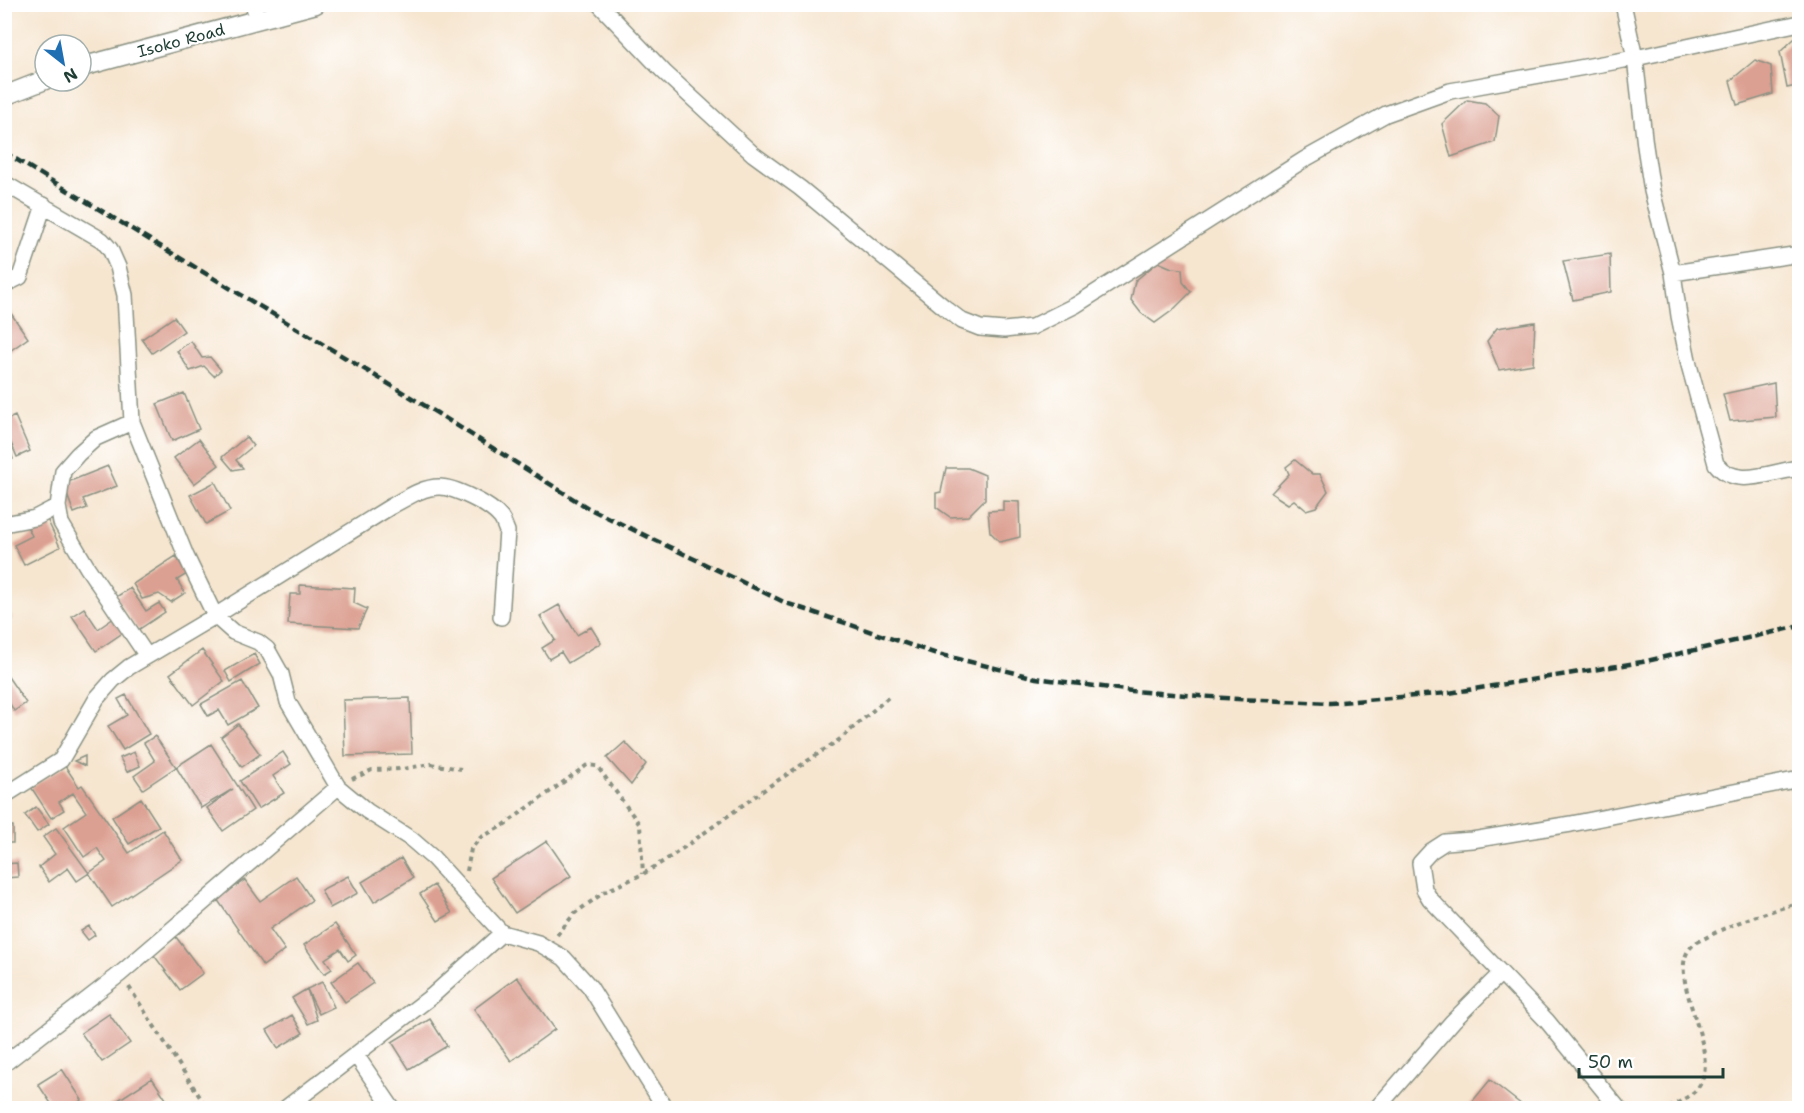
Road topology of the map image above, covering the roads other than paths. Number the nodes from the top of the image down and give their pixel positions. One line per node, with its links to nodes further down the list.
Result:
1 (316, 4): 4 (street, Isoko Road)
2 (599, 4): 6 (street)
3 (1623, 4): 6 (street)
4 (256, 12): 7 (street, Isoko Road)
5 (1800, 23): 6 (street)
6 (1635, 58): 13 (street)
7 (93, 63)
8 (33, 85): 9 (street)
9 (4, 96)
10 (4, 183): 11 (street)
11 (44, 205): 14 (street); 15 (street)
12 (1800, 254): 13 (street)
13 (1673, 273): 16 (street)
14 (4, 285)
15 (132, 422): 17 (street); 19 (street)
16 (1800, 468)
17 (58, 506): 18 (street); 21 (street)
18 (4, 524)
19 (215, 616): 20 (street); 21 (street); 23 (street)
20 (501, 617)
21 (147, 656): 24 (street)
22 (1800, 779): 26 (street)
23 (338, 787): 25 (street); 28 (street)
24 (4, 796)
25 (502, 933): 27 (street); 31 (street)
26 (1501, 973): 32 (street); 33 (street)
27 (356, 1055): 29 (street); 30 (street)
28 (4, 1064)
29 (286, 1108)
30 (392, 1108)
31 (664, 1108)
32 (1377, 1108)
33 (1618, 1108)

